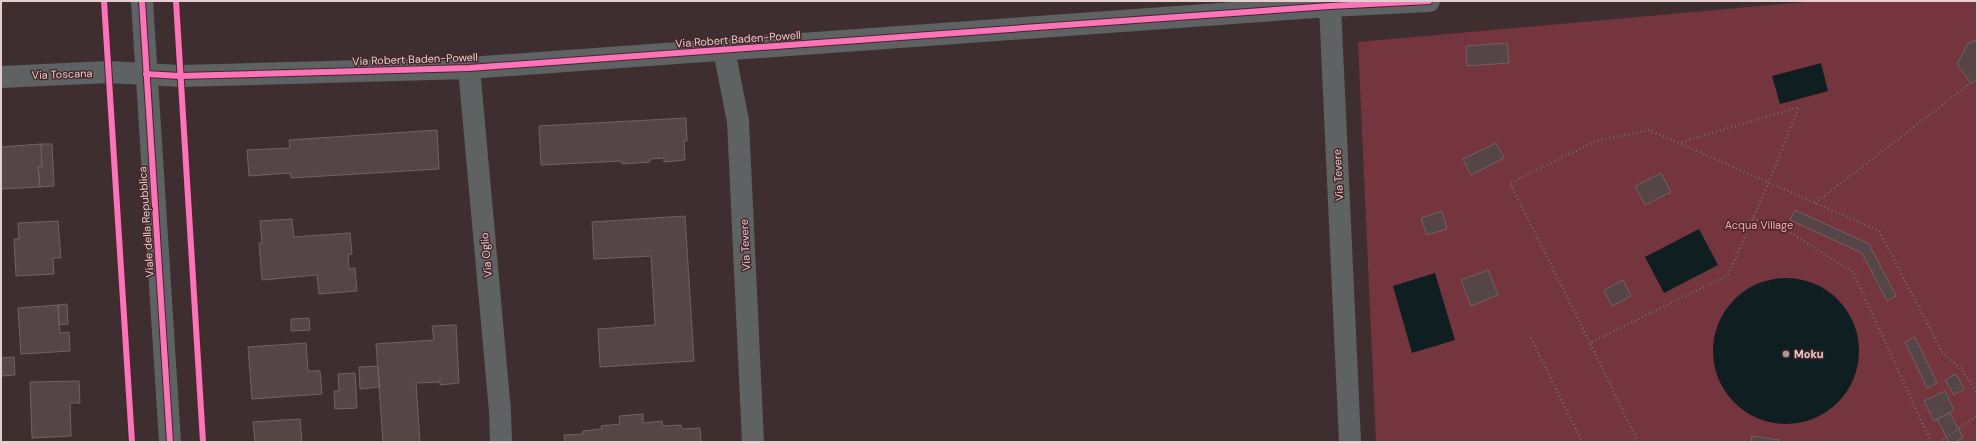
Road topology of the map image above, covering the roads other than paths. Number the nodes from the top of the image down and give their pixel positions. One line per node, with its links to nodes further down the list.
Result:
1 (142, 1): 6 (street, Viale della Repubblica)
2 (1429, 1): 3 (street)
3 (1330, 6): 4 (street, Via Robert Baden-Powell); 11 (street, Via Tevere)
4 (724, 50): 5 (street, Via Robert Baden-Powell); 10 (street, Via Tevere)
5 (469, 68): 6 (street, Via Robert Baden-Powell); 9 (street, Via Oglio)
6 (146, 74): 7 (street, Via Toscana); 8 (street, Viale della Repubblica)
7 (1, 76)
8 (170, 442)
9 (501, 442)
10 (753, 442)
11 (1350, 442)

